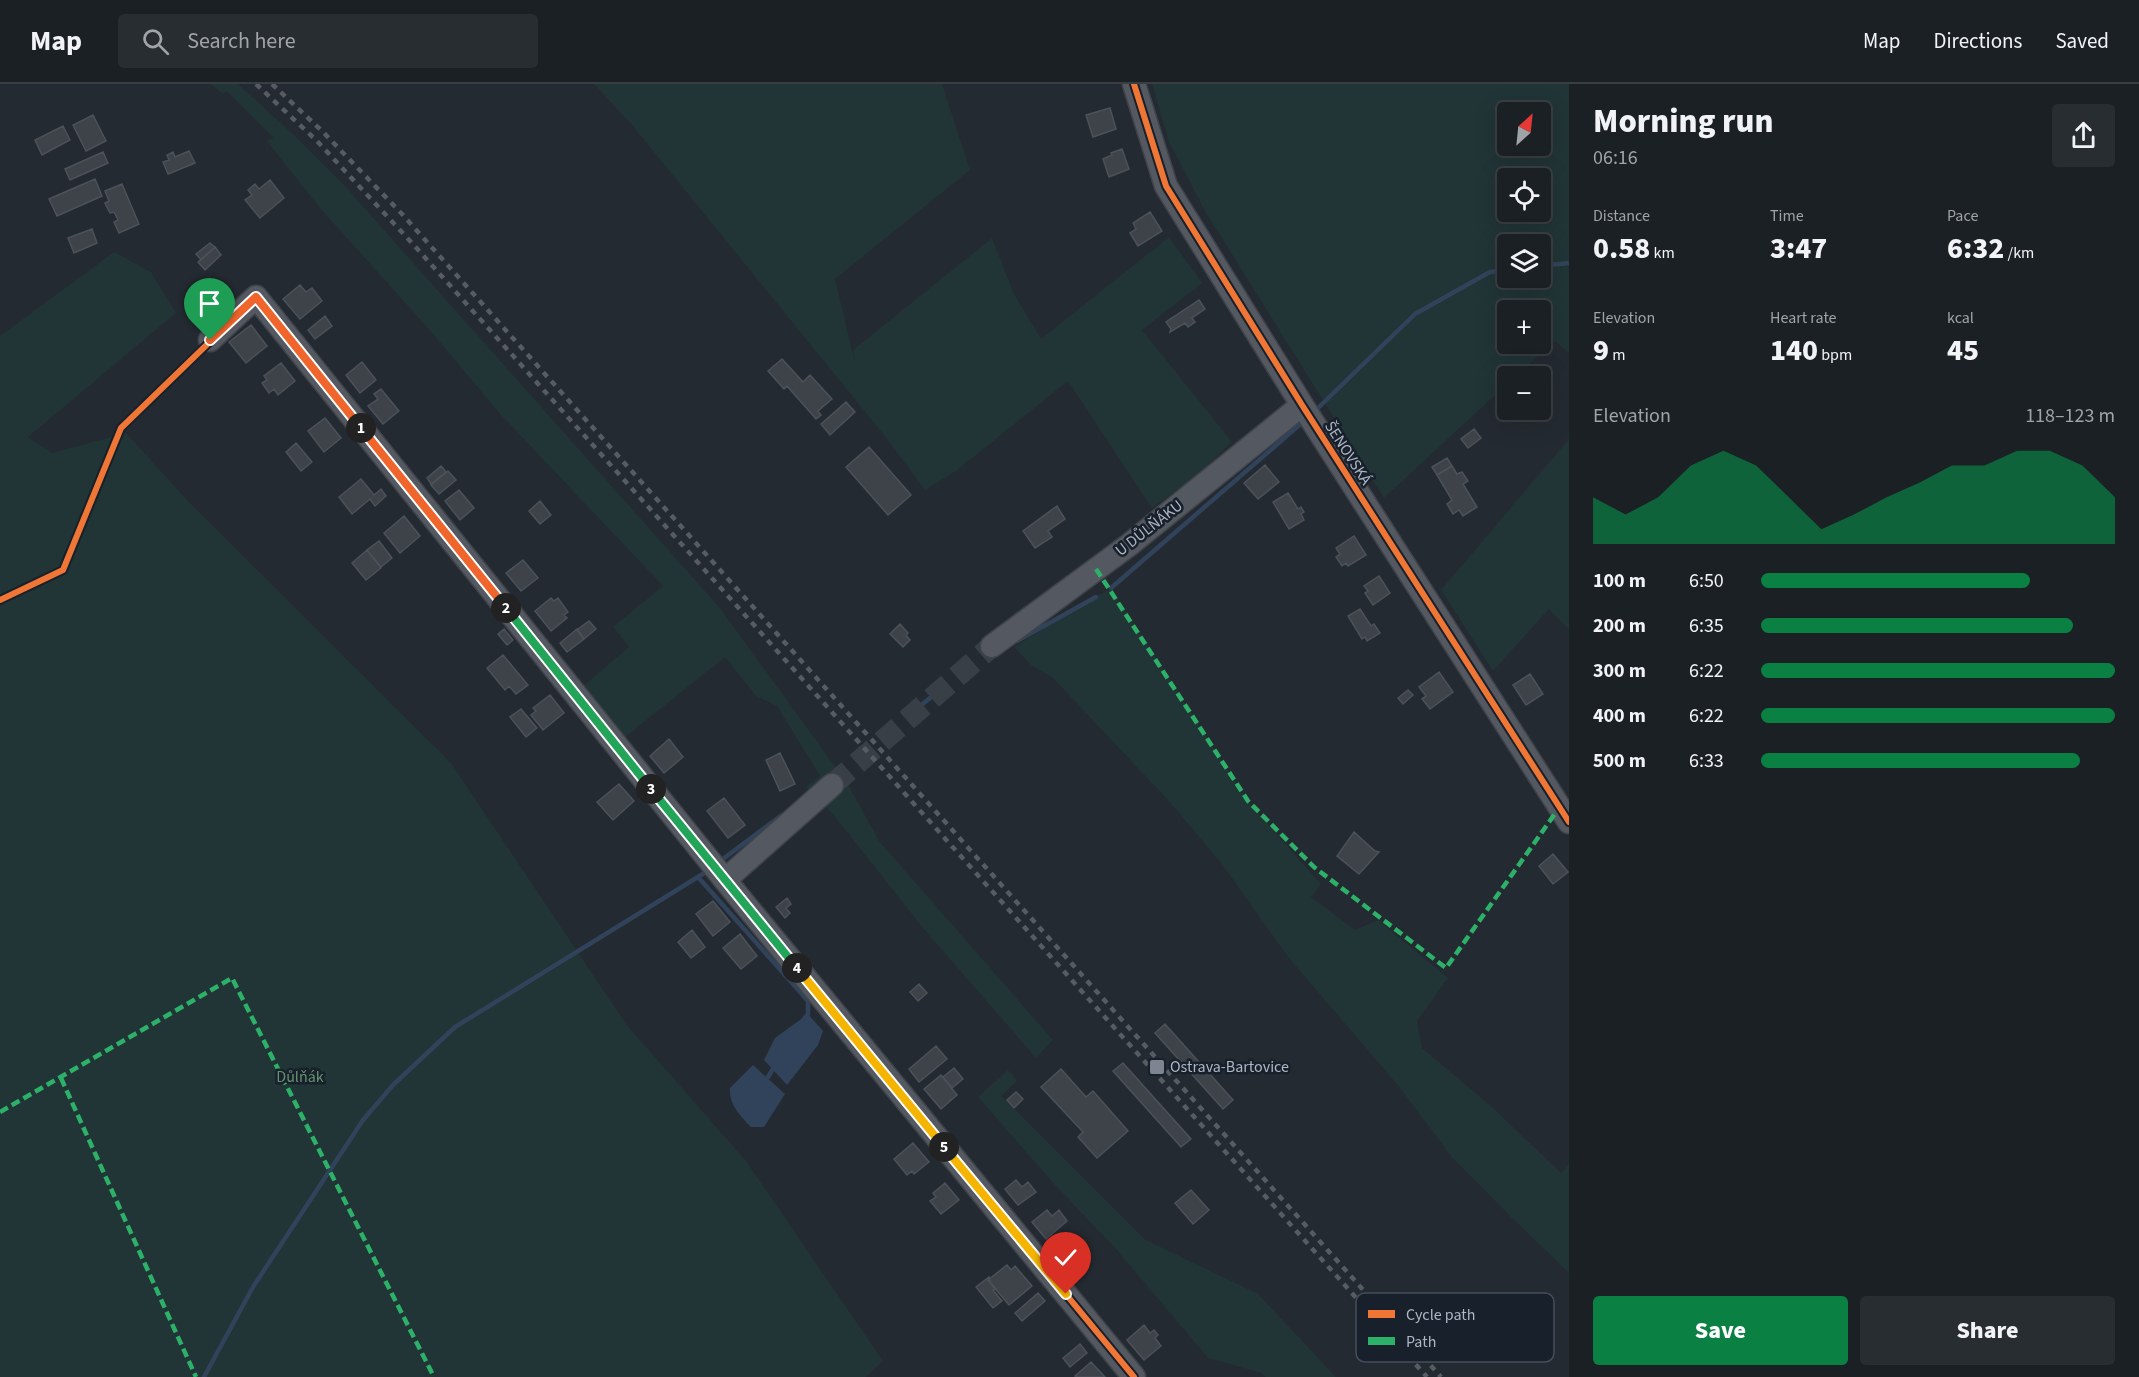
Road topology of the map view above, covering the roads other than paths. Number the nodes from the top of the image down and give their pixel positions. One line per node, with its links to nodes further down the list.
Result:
1 (1134, 84): 3 (street, ŠENOVSKÁ)
2 (210, 340): 7 (street)
3 (1302, 405): 4 (street, U DŮLŇÁKU); 6 (street, ŠENOVSKÁ)
4 (992, 646)
5 (832, 785): 7 (street)
6 (1569, 822)
7 (725, 880): 8 (street)
8 (1134, 1377)

